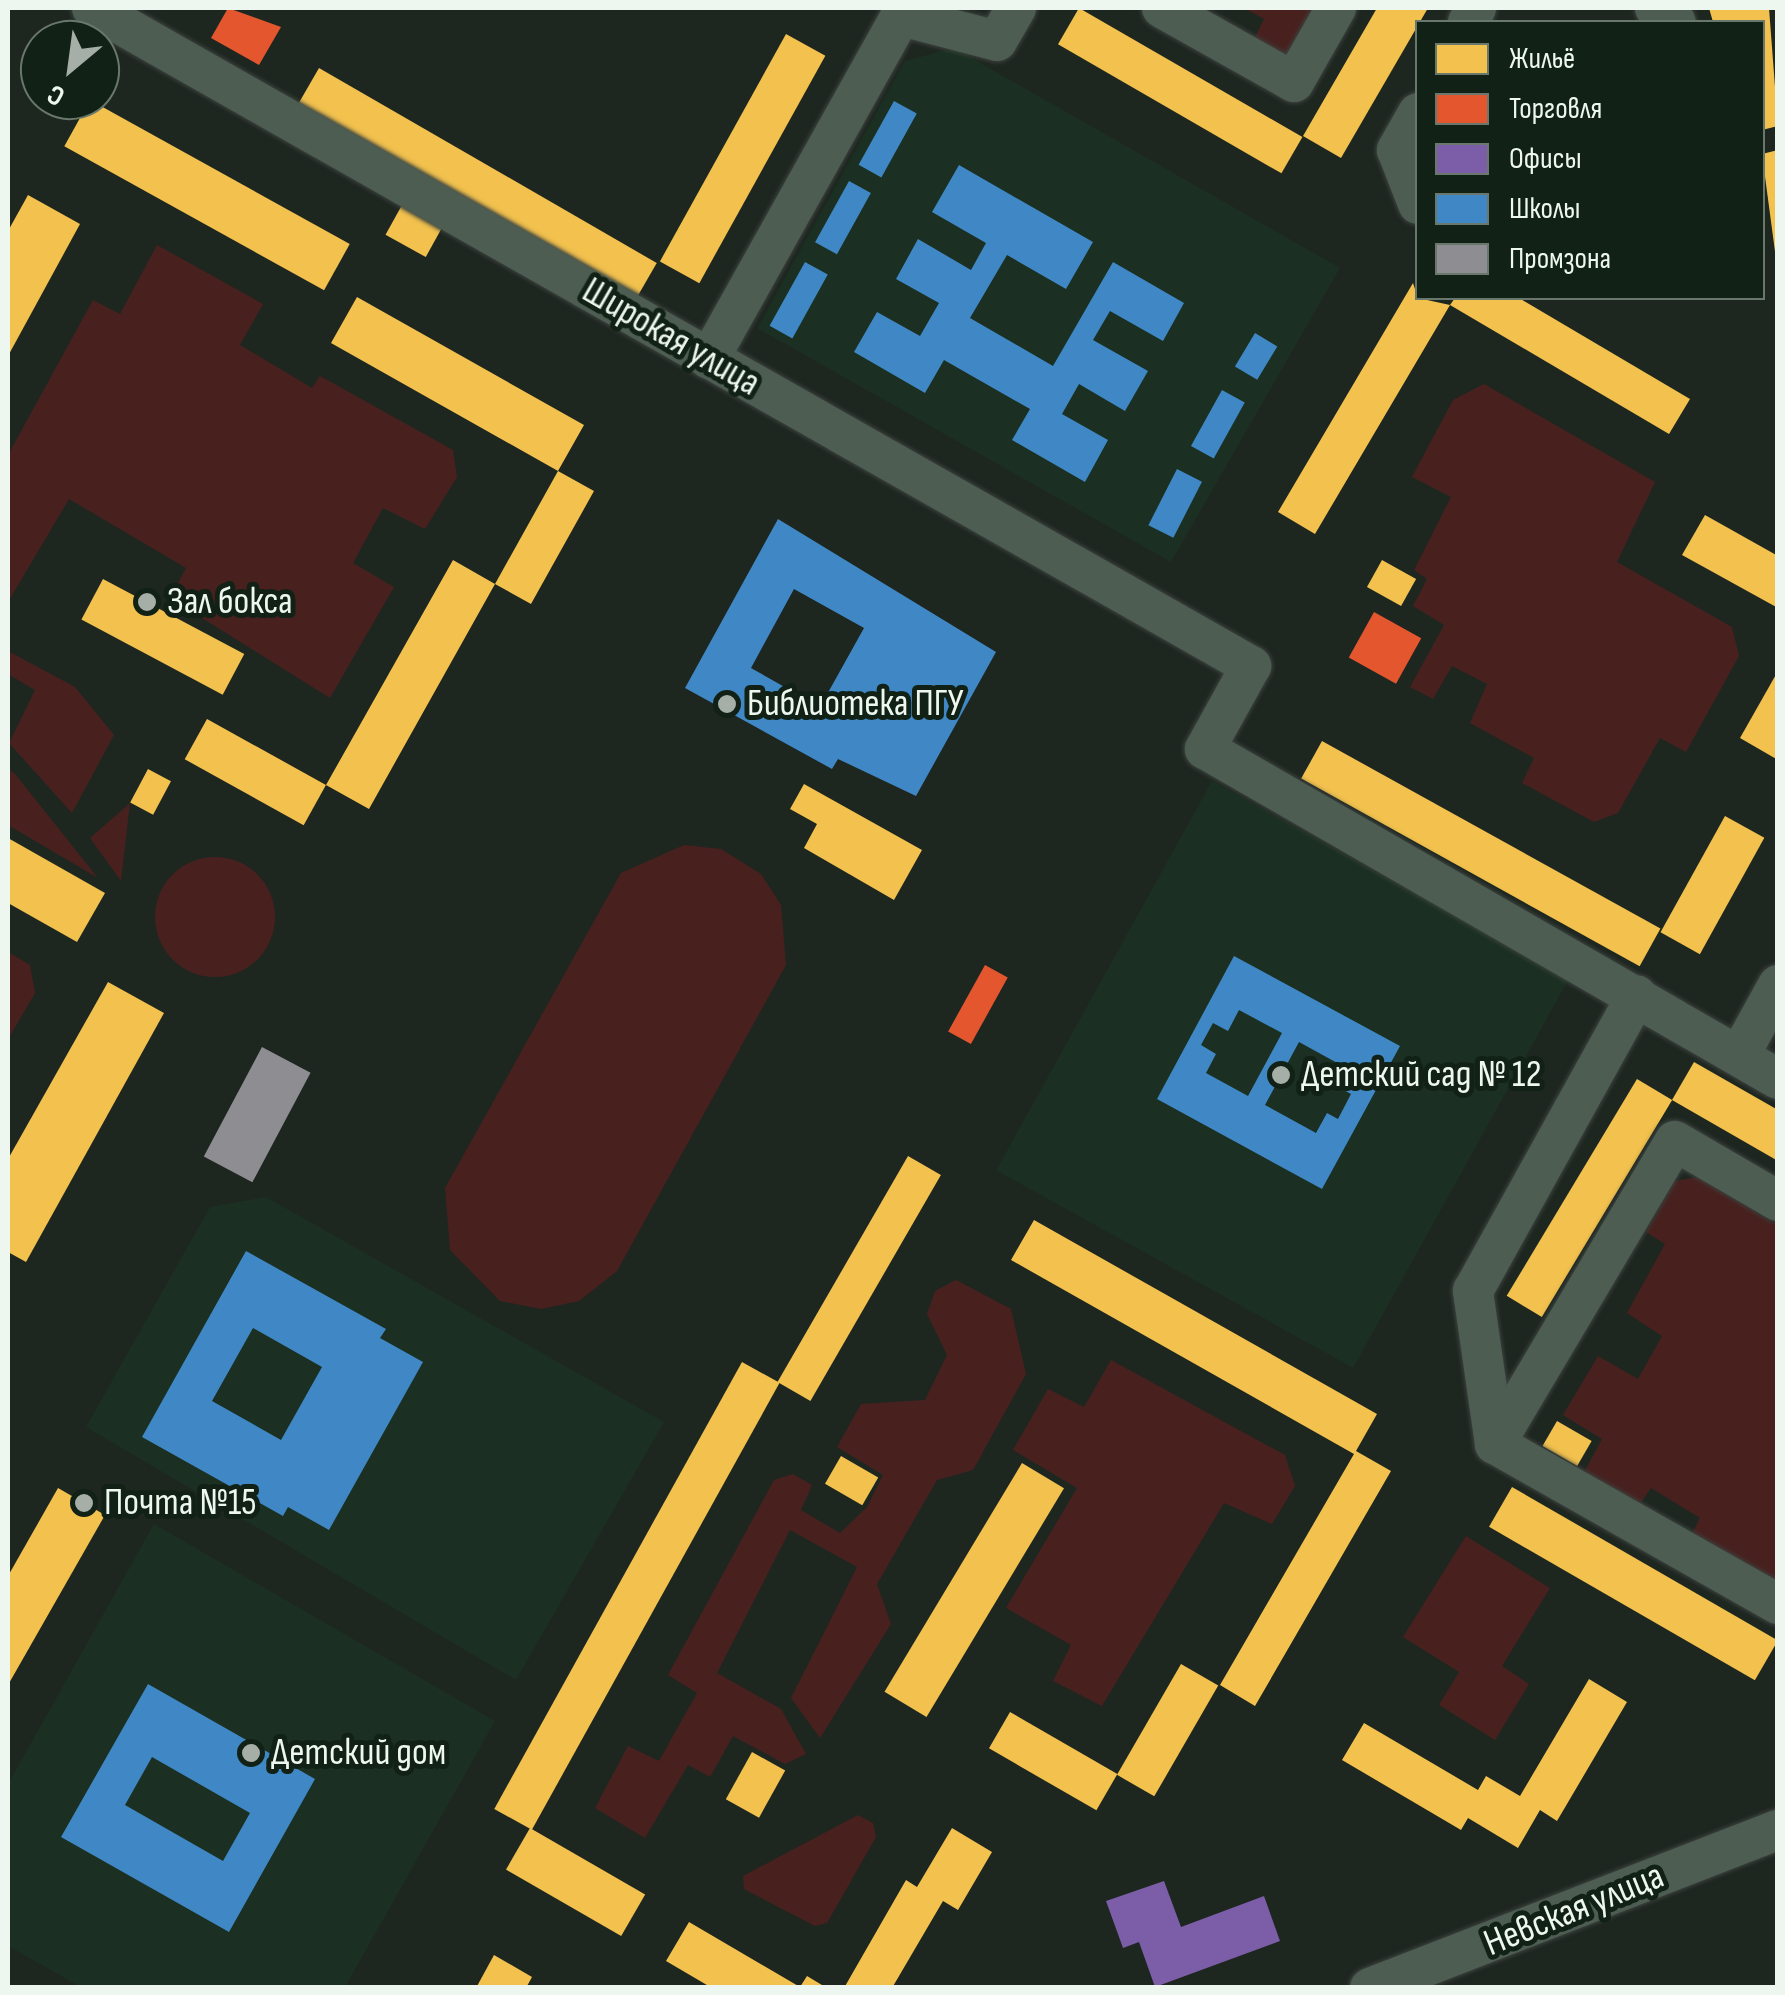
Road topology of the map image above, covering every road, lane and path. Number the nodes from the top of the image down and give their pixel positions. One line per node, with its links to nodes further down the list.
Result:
1 (92, 8): 7 (street, Широкая улица)
2 (1016, 8): 7 (street)
3 (1162, 8): 4 (street)
4 (1336, 8)
5 (1415, 118): 6 (street)
6 (1415, 196)
7 (709, 359): 9 (street, Широкая улица)
8 (1778, 985): 10 (street)
9 (1637, 995): 10 (street); 13 (street)
10 (1738, 1056): 11 (street)
11 (1778, 1079)
12 (1778, 1201): 13 (street)
13 (1495, 1444): 14 (street)
14 (1778, 1604)
15 (1778, 1830): 16 (street, Невская улица)
16 (1370, 1988)

